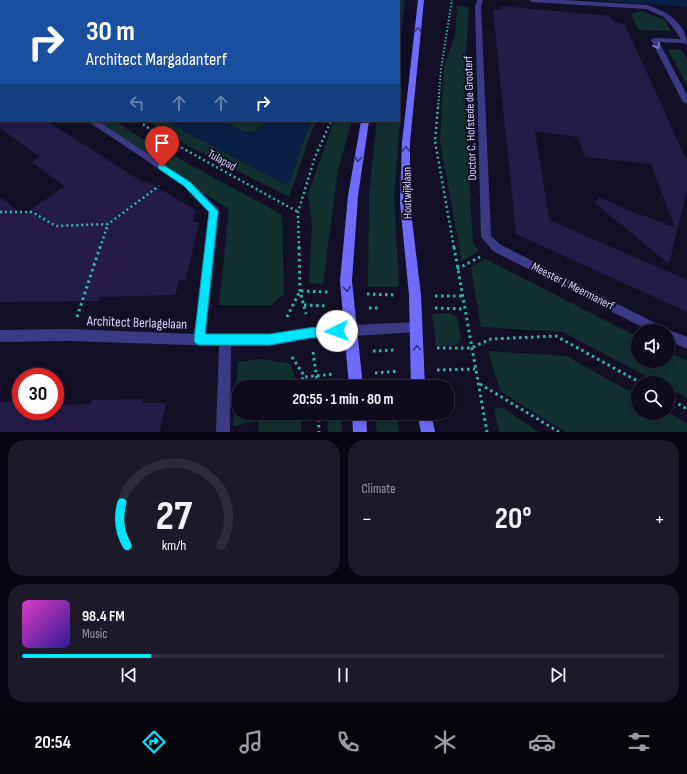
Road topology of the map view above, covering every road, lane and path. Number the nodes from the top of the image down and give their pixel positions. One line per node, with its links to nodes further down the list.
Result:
1 (421, 0): 20 (main road, Houtwijklaan, one-way to 1)
2 (452, 0): 17 (path)
3 (480, 0): 15 (street, Doctor C. Hofstede de Grooterf)
4 (532, 0): 5 (street)
5 (687, 42): 6 (street, one-way to 6)
6 (687, 102)
7 (94, 122): 11 (street)
8 (140, 122): 13 (path, Tulapad)
9 (331, 122): 13 (path)
10 (365, 122): 21 (main road, one-way to 21)
11 (174, 175): 14 (path); 25 (street)
12 (0, 212): 14 (path)
13 (298, 212): 18 (path)
14 (108, 224): 22 (path)
15 (486, 237): 16 (street, Meester J. Meermanerf)
16 (496, 248): 17 (path); 19 (street, Meester J. Meermanerf)
17 (457, 269): 28 (path)
18 (304, 304)
19 (648, 324)
20 (416, 327): 21 (street, Architect Berlagelaan); 35 (main road, Houtwijklaan, one-way to 20)
21 (351, 330): 26 (street, Architect Berlagelaan); 34 (main road)
22 (70, 335): 23 (street, Architect Berlagelaan); 25 (street, Architect Berlagelaan)
23 (0, 336)
24 (675, 337): 27 (street)
25 (199, 340): 26 (street, Architect Berlagelaan)
26 (225, 340): 42 (street)
27 (687, 343)
28 (471, 348): 31 (path); 36 (path)
29 (317, 375): 33 (path)
30 (305, 377): 32 (path)
31 (631, 377)
32 (300, 380)
33 (317, 380)
34 (355, 380)
35 (418, 380)
36 (479, 383): 46 (path); 47 (path)
37 (675, 402): 38 (path)
38 (687, 409)
39 (318, 420): 43 (path)
40 (359, 420): 44 (main road)
41 (425, 420): 45 (main road)
42 (223, 432)
43 (319, 432)
44 (360, 432)
45 (428, 432)
46 (487, 432)
47 (559, 432)

